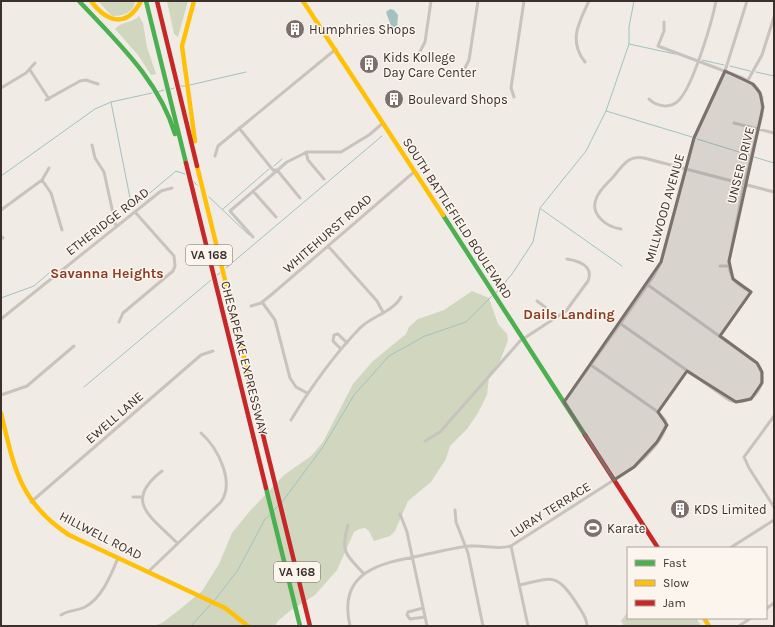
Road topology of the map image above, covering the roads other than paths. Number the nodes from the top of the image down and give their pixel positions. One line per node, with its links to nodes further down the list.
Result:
1 (79, 1): 40 (main road)
2 (91, 1): 3 (main road)
3 (141, 1)
4 (146, 1): 40 (main road, CHESAPEAKE EXPRESSWAY / VA 168)
5 (157, 1): 45 (main road, CHESAPEAKE EXPRESSWAY / VA 168)
6 (194, 1): 45 (main road)
7 (303, 1): 16 (main road, SOUTH BATTLEFIELD BOULEVARD)
8 (431, 1): 17 (street)
9 (478, 1): 23 (street)
10 (524, 1): 27 (street)
11 (589, 1): 19 (street)
12 (716, 1): 18 (street)
13 (747, 1): 22 (street, MILLWOOD AVENUE)
14 (774, 17): 24 (street)
15 (664, 22): 18 (street)
16 (336, 49): 29 (main road, SOUTH BATTLEFIELD BOULEVARD); 31 (street)
17 (416, 59)
18 (699, 61): 22 (street); 28 (street)
19 (585, 62)
20 (35, 63): 21 (street)
21 (30, 70): 25 (street); 26 (street)
22 (725, 71): 24 (street); 38 (street, MILLWOOD AVENUE)
23 (463, 72)
24 (748, 80): 32 (street, UNSER DRIVE)
25 (98, 84)
26 (1, 88)
27 (514, 97)
28 (649, 99)
29 (383, 123): 35 (street); 41 (main road, SOUTH BATTLEFIELD BOULEVARD)
30 (734, 123): 32 (street)
31 (239, 128): 36 (street); 39 (street)
32 (758, 129): 33 (street); 44 (street, UNSER DRIVE)
33 (774, 133)
34 (92, 145): 53 (street)
35 (306, 152): 39 (street); 42 (street)
36 (215, 156)
37 (49, 168): 43 (street)
38 (686, 169): 44 (street); 54 (street); 61 (street, MILLWOOD AVENUE)
39 (277, 170): 47 (street); 49 (street)
40 (188, 171): 113 (main road, CHESAPEAKE EXPRESSWAY / VA 168)
41 (414, 172): 57 (street, WHITEHURST ROAD); 72 (main road, SOUTH BATTLEFIELD BOULEVARD)
42 (324, 179)
43 (42, 180): 50 (street); 55 (street)
44 (744, 184): 48 (street); 60 (street, UNSER DRIVE)
45 (202, 185): 114 (main road, CHESAPEAKE EXPRESSWAY / VA 168)
46 (172, 188): 51 (street, ETHERIDGE ROAD)
47 (253, 191): 52 (street); 56 (street)
48 (774, 192)
49 (300, 198)
50 (1, 210)
51 (135, 212): 53 (street, ETHERIDGE ROAD); 69 (street)
52 (276, 217)
53 (116, 227): 67 (street, ETHERIDGE ROAD)
54 (621, 229)
55 (62, 230)
56 (253, 237)
57 (328, 246): 64 (street, WHITEHURST ROAD); 66 (street)
58 (567, 259): 68 (street)
59 (720, 266): 60 (street)
60 (729, 266): 71 (street)
61 (648, 285): 70 (street, MILLWOOD AVENUE); 71 (street)
62 (401, 297): 66 (street)
63 (537, 300): 68 (street)
64 (262, 302): 65 (street, WHITEHURST ROAD); 79 (street)
65 (251, 306)
66 (383, 312): 73 (street)
67 (1, 319)
68 (553, 319): 72 (street)
69 (119, 322)
70 (621, 324): 77 (street, MILLWOOD AVENUE); 78 (street)
71 (720, 336): 78 (street)
72 (523, 339): 81 (main road, SOUTH BATTLEFIELD BOULEVARD); 87 (street)
73 (347, 342): 75 (street); 75 (street)
74 (74, 346): 80 (street)
75 (341, 349): 79 (street)
76 (213, 351): 92 (street, EWELL LANE)
77 (591, 365): 81 (street, MILLWOOD AVENUE); 82 (street)
78 (687, 370): 82 (street)
79 (307, 393): 85 (street)
80 (1, 396)
81 (564, 402): 89 (main road, SOUTH BATTLEFIELD BOULEVARD)
82 (658, 412): 89 (street, LURAY TERRACE)
83 (1, 413): 92 (main road, HILLWELL ROAD)
84 (774, 416): 93 (street)
85 (291, 420)
86 (201, 433): 98 (street)
87 (425, 441)
88 (162, 471): 91 (street)
89 (614, 480): 100 (street, LURAY TERRACE); 101 (main road, SOUTH BATTLEFIELD BOULEVARD)
90 (133, 497): 91 (street)
91 (142, 497): 98 (street)
92 (31, 502): 104 (main road, HILLWELL ROAD)
93 (774, 507)
94 (455, 510): 99 (street)
95 (400, 514): 103 (street)
96 (774, 520): 102 (street)
97 (348, 526): 106 (street)
98 (177, 543): 105 (street)
99 (466, 546): 100 (street, LURAY TERRACE); 103 (street, LURAY TERRACE); 117 (street)
100 (511, 546): 107 (street)
101 (657, 547)
102 (732, 547)
103 (412, 557): 106 (street, LURAY TERRACE); 108 (street)
104 (118, 558): 105 (main road, HILLWELL ROAD); 109 (street)
105 (148, 572): 112 (main road, HILLWELL ROAD)
106 (364, 574): 115 (street, LURAY TERRACE)
107 (520, 585): 118 (street); 119 (street)
108 (423, 608): 110 (street); 110 (street)
109 (61, 615)
110 (425, 617): 116 (street)
111 (750, 619): 120 (street)
112 (248, 626)
113 (300, 626)
114 (310, 626)
115 (350, 626)
116 (427, 626)
117 (483, 626)
118 (528, 626)
119 (587, 626)
120 (739, 626)

